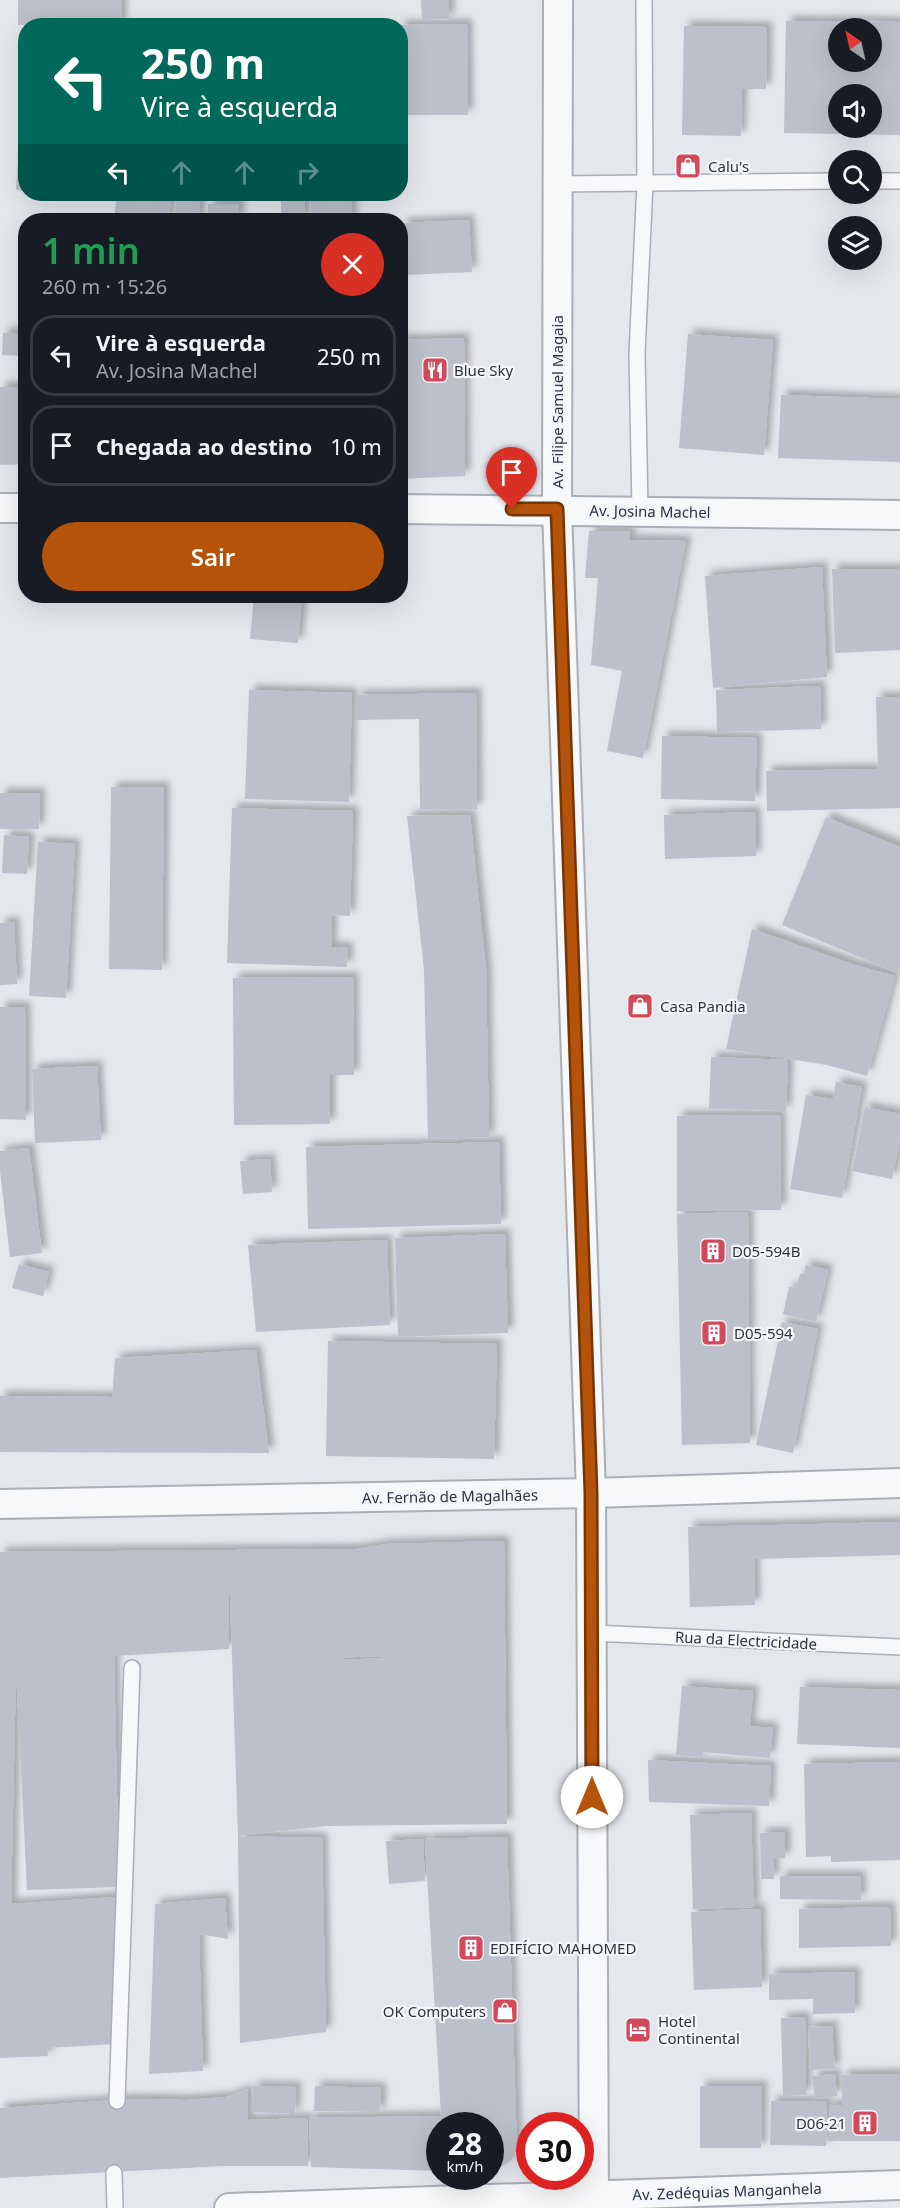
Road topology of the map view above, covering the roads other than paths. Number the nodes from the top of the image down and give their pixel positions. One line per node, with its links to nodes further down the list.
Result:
1 (558, 0): 7 (street, Av. Filipe Samuel Magaia)
2 (644, 0): 6 (lane)
3 (828, 181): 6 (lane)
4 (882, 181): 5 (lane)
5 (900, 181)
6 (645, 183): 7 (lane); 12 (lane)
7 (557, 184): 11 (street, Av. Filipe Samuel Magaia)
8 (0, 508): 9 (street)
9 (18, 508)
10 (408, 509): 11 (street, Av. Josina Machel)
11 (557, 509): 12 (street, Av. Josina Machel); 15 (street, Av. Filipe Samuel Magaia)
12 (640, 510): 13 (street, Av. Josina Machel)
13 (900, 515)
14 (900, 1483): 15 (street, Av. Fernão de Magalhães)
15 (591, 1493): 16 (street, Av. Fernão de Magalhães); 17 (street, Av. Filipe Samuel Magaia)
16 (0, 1504)
17 (592, 1633): 18 (lane, Rua da Electricidade); 23 (street, Av. Filipe Samuel Magaia)
18 (900, 1647)
19 (132, 1668): 20 (lane)
20 (117, 2101)
21 (114, 2173): 24 (lane)
22 (900, 2186): 23 (street, Av. Zedéquias Manganhela)
23 (594, 2201): 25 (street, Av. Zedéquias Manganhela)
24 (115, 2208)
25 (229, 2208)

